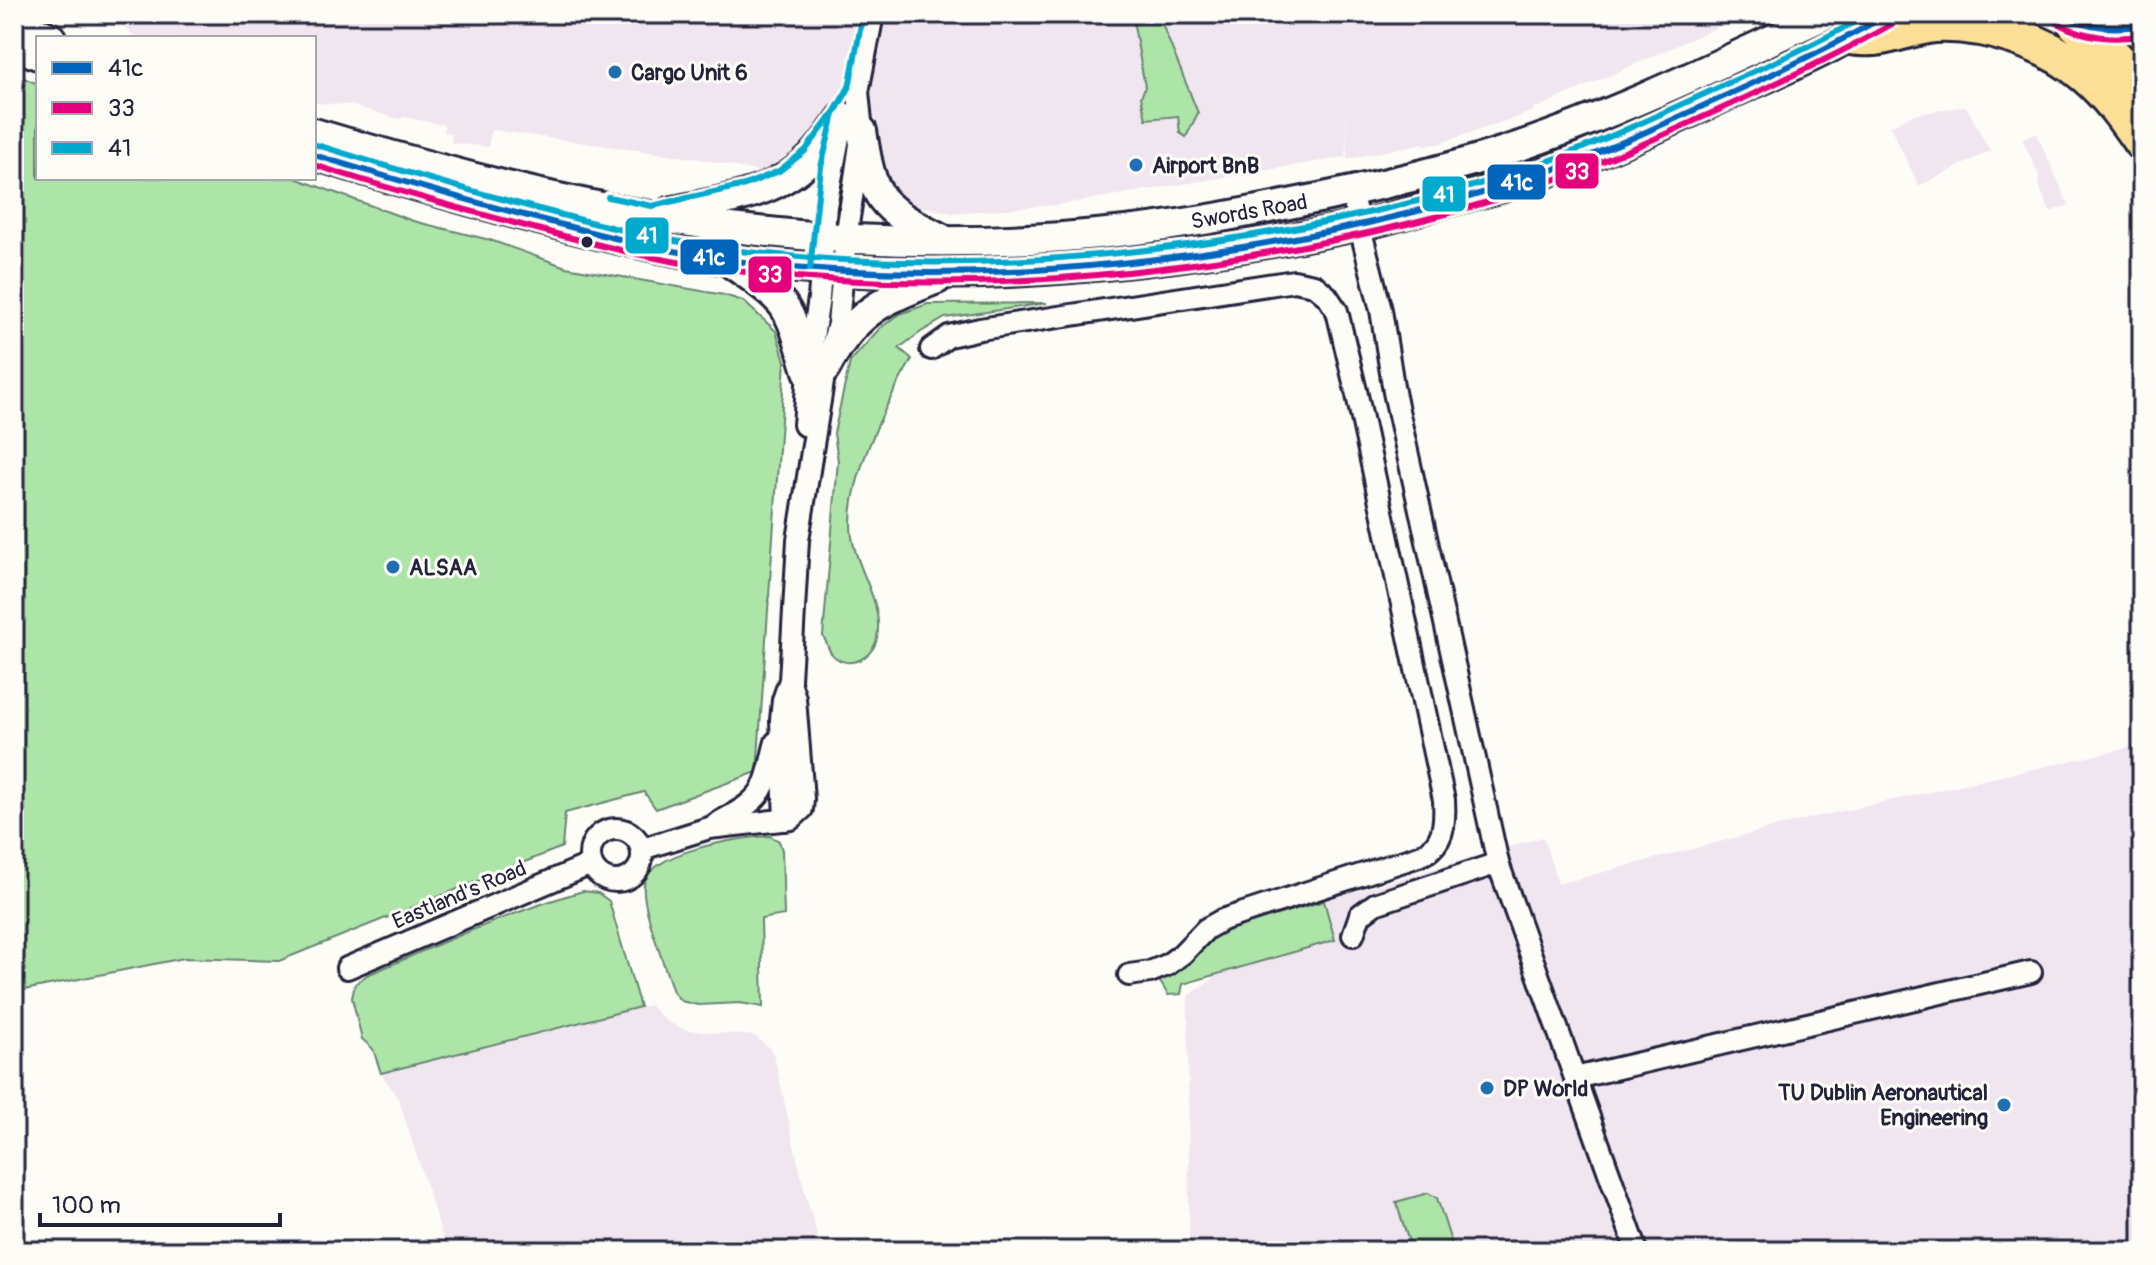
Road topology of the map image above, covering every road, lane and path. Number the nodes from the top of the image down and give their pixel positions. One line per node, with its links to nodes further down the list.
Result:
1 (873, 14): 11 (street)
2 (1889, 14): 5 (main road, Swords Road)
3 (2069, 18): 6 (main road); 10 (highway)
4 (14, 21): 7 (main road)
5 (1838, 25): 13 (highway); 15 (main road, Swords Road); 17 (main road, Swords Road)
6 (2142, 25)
7 (47, 36)
8 (14, 45): 9 (main road)
9 (36, 54)
10 (2142, 89)
11 (852, 124): 16 (main road); 18 (street); 19 (main road)
12 (316, 134): 16 (main road, Swords Road)
13 (2142, 142)
14 (316, 156): 20 (main road, Swords Road)
15 (1351, 192): 17 (street); 19 (main road, Swords Road)
16 (652, 216): 18 (main road, Swords Road)
17 (1360, 226): 22 (main road, Swords Road); 30 (street)
18 (835, 237): 19 (main road, Swords Road); 21 (street)
19 (949, 241)
20 (726, 260): 21 (main road, Swords Road); 24 (main road)
21 (832, 271): 22 (main road, Swords Road); 24 (street)
22 (949, 274): 24 (main road)
23 (931, 349): 35 (street)
24 (817, 370): 25 (street)
25 (790, 680): 26 (street); 27 (street)
26 (781, 720): 27 (street); 28 (street)
27 (785, 820): 28 (street)
28 (709, 828): 29 (street)
29 (642, 849): 31 (street); 31 (street)
30 (1498, 863): 32 (street); 36 (street)
31 (591, 864): 33 (street, Eastland's Road)
32 (1353, 935)
33 (347, 968)
34 (2031, 972): 36 (street)
35 (1129, 975)
36 (1575, 1078): 37 (street)
37 (1637, 1251)

